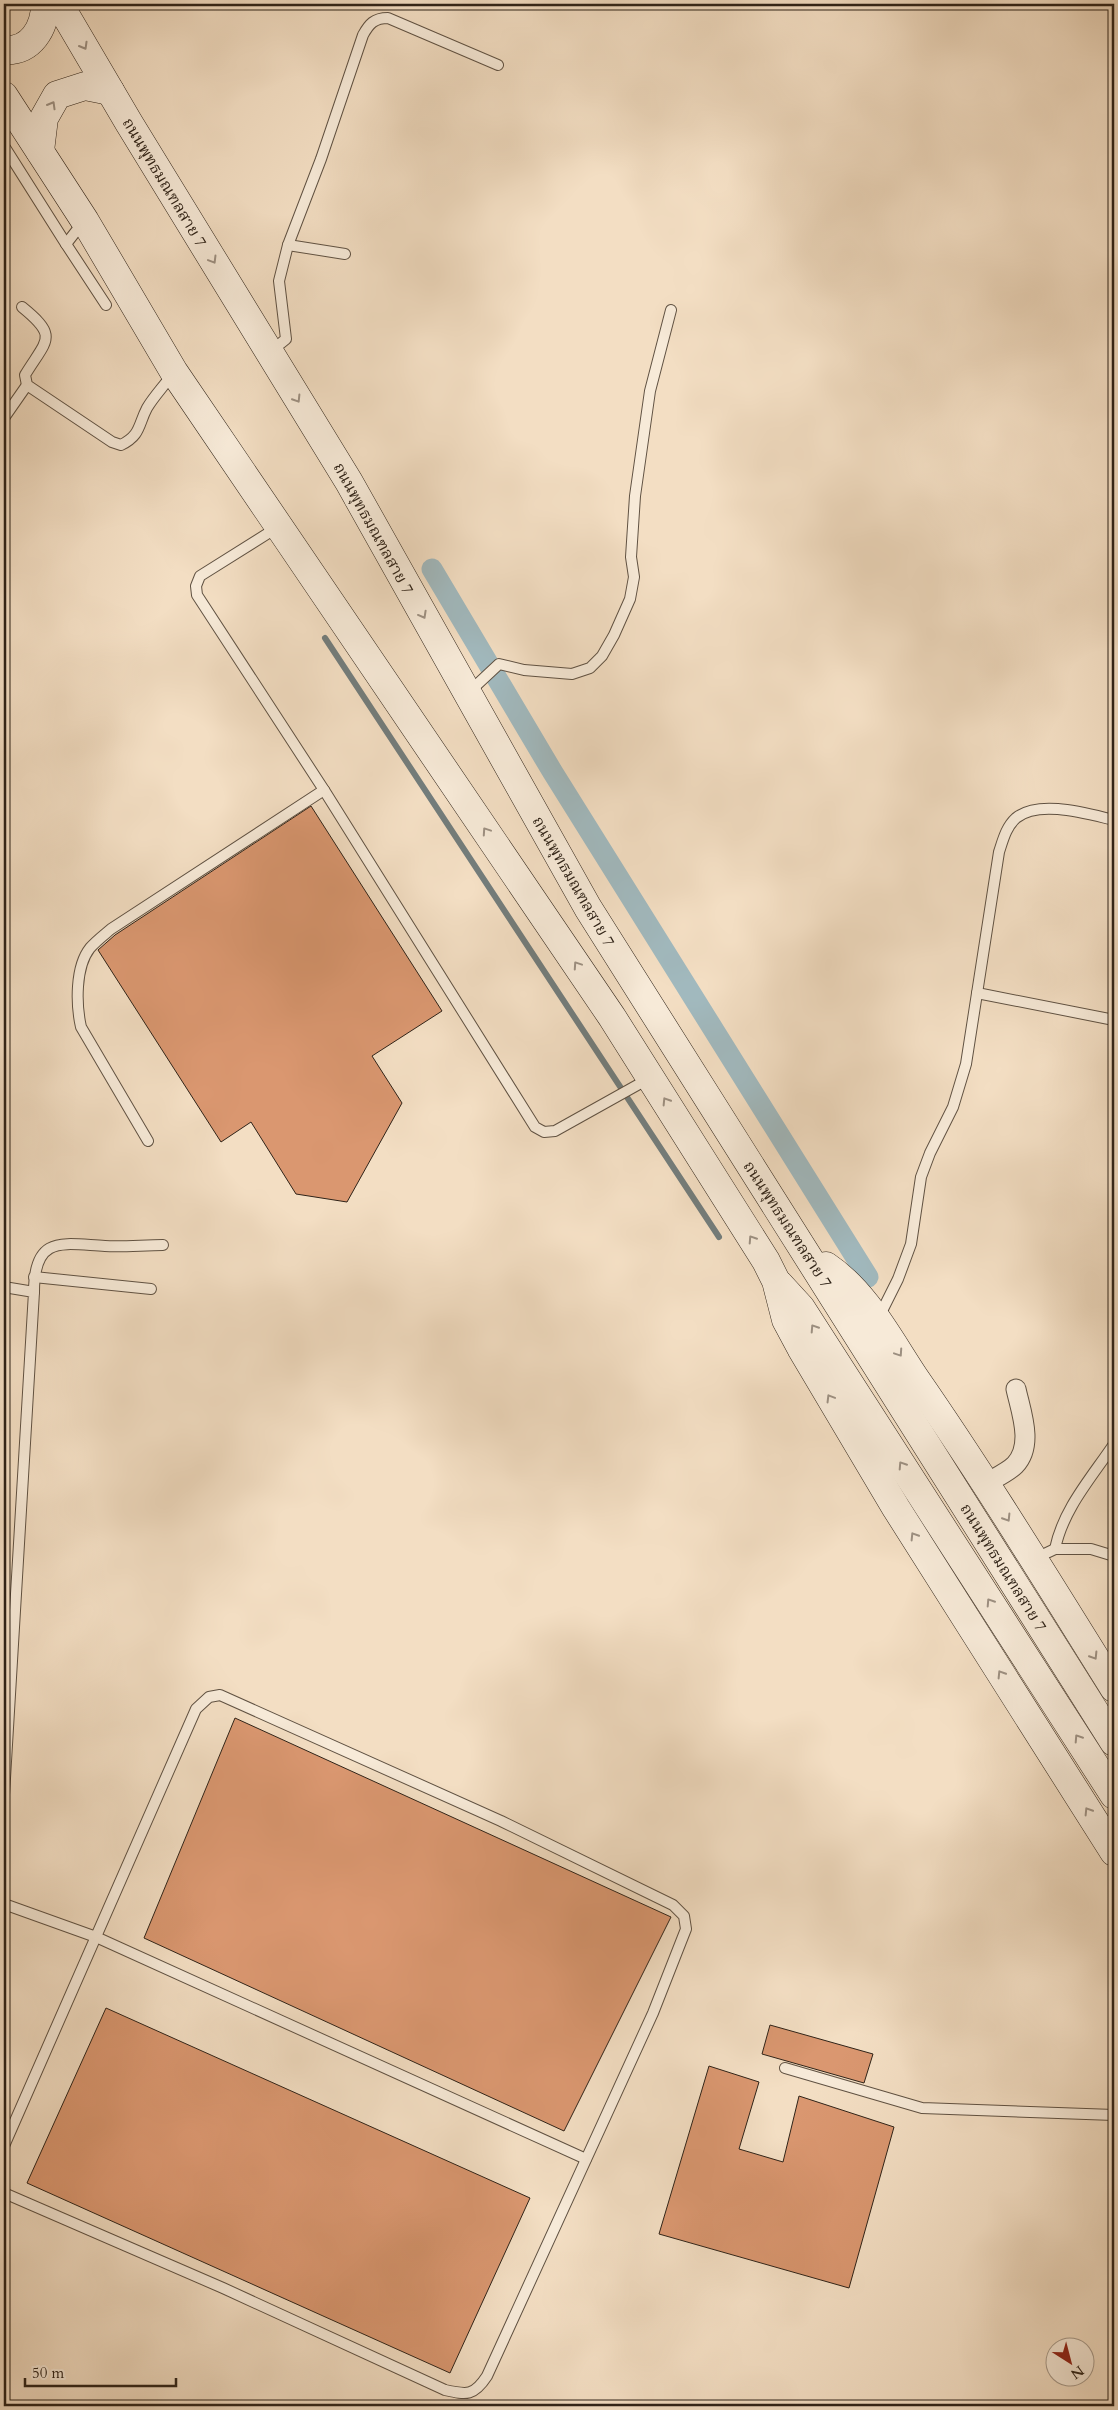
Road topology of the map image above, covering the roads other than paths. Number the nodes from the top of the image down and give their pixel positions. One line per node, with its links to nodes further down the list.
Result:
1 (46, 4): 3 (main road)
2 (59, 4): 5 (main road, ถนนพุทธมณฑลสาย 7, one-way to 5)
3 (4, 50)
4 (498, 65): 11 (lane)
5 (110, 91): 8 (main road, one-way to 5); 16 (main road, ถนนพุทธมณฑลสาย 7, one-way to 16)
6 (4, 96): 8 (main road)
7 (4, 146): 10 (lane)
8 (40, 151): 9 (main road)
9 (84, 220): 10 (lane); 17 (main road)
10 (66, 244): 13 (lane)
11 (288, 244): 12 (lane); 16 (lane)
12 (345, 254)
13 (106, 305)
14 (22, 307): 18 (lane)
15 (672, 310): 21 (lane)
16 (269, 352): 21 (main road, ถนนพุทธมณฑลสาย 7, one-way to 21)
17 (174, 372): 18 (lane); 20 (main road)
18 (27, 385): 19 (lane)
19 (4, 418)
20 (278, 526): 22 (lane); 26 (main road, one-way to 20)
21 (467, 694): 29 (main road, ถนนพุทธมณฑลสาย 7)
22 (324, 790): 26 (lane); 27 (lane)
23 (1114, 820): 24 (lane)
24 (977, 993): 25 (lane); 35 (lane)
25 (1114, 1020)
26 (651, 1077): 31 (main road, one-way to 26)
27 (148, 1142)
28 (163, 1245): 30 (lane)
29 (808, 1254): 35 (main road); 42 (main road, ถนนพุทธมณฑลสาย 7)
30 (34, 1277): 33 (lane); 34 (lane)
31 (776, 1281): 43 (main road, one-way to 31); 45 (main road, one-way to 31)
32 (4, 1287): 34 (lane)
33 (151, 1289)
34 (34, 1292): 44 (lane)
35 (877, 1321): 38 (main road, one-way to 38)
36 (1016, 1389): 38 (street)
37 (1114, 1444): 39 (lane)
38 (986, 1484): 39 (main road, one-way to 39)
39 (1044, 1554): 40 (lane); 41 (main road, one-way to 41)
40 (1114, 1556)
41 (1114, 1688)
42 (1114, 1742)
43 (1109, 1787)
44 (4, 1795)
45 (1114, 1852)
46 (4, 1904): 47 (lane)
47 (96, 1937): 50 (lane); 51 (lane); 51 (lane)
48 (785, 2068): 49 (lane)
49 (1114, 2115)
50 (4, 2146)
51 (586, 2159): 52 (lane)
52 (4, 2193)

